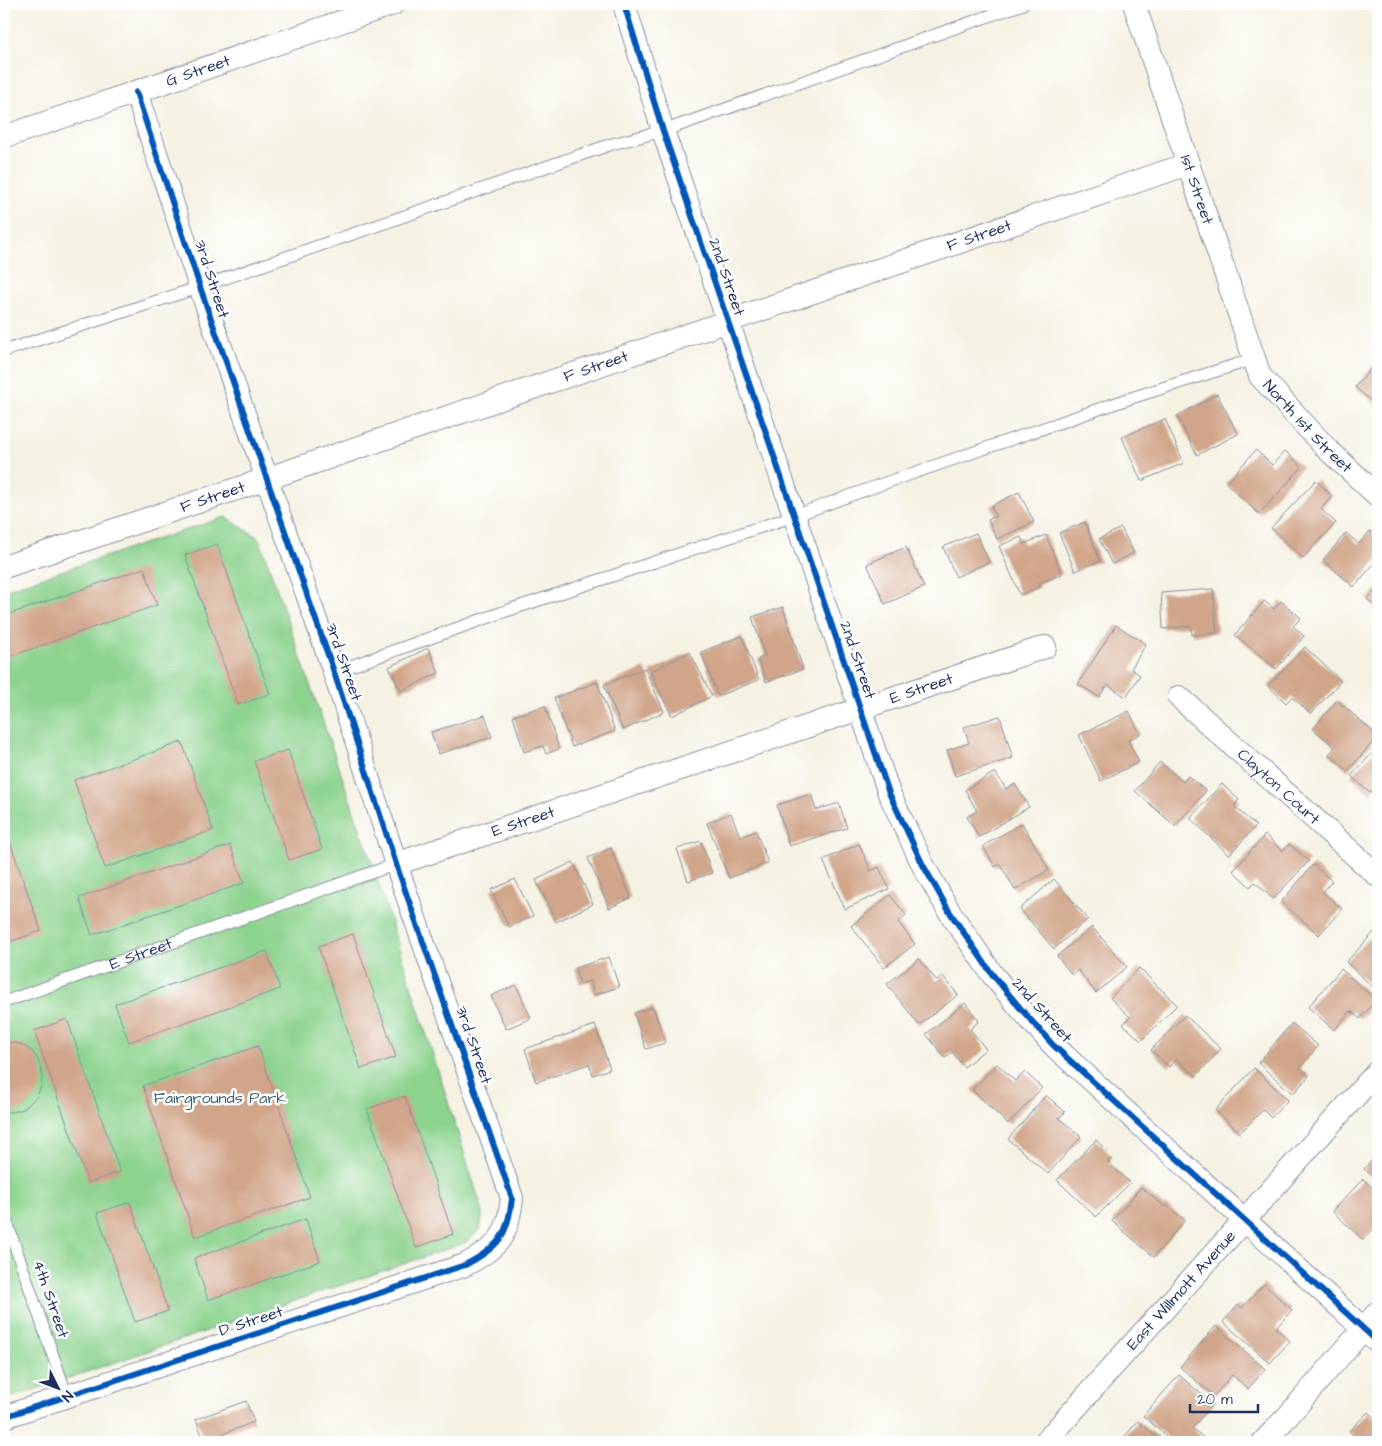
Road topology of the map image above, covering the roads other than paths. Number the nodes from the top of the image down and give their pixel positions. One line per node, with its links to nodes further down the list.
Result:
1 (393, 4): 5 (street, G Street)
2 (624, 4): 6 (street, 2nd Street)
3 (1023, 4): 6 (lane)
4 (1134, 4): 8 (street, 1st Street)
5 (136, 92): 7 (street, G Street); 9 (street, 3rd Street)
6 (663, 131): 9 (lane); 10 (street, 2nd Street)
7 (4, 136)
8 (1188, 164): 10 (street, F Street); 12 (street, 1st Street)
9 (200, 287): 11 (lane); 13 (street, 3rd Street)
10 (728, 322): 13 (street, F Street); 15 (street, 2nd Street)
11 (4, 351)
12 (1257, 368): 14 (street, North 1st Street); 15 (lane)
13 (266, 479): 16 (street, F Street); 18 (street, 3rd Street)
14 (1378, 496)
15 (794, 516): 18 (lane); 20 (street, 2nd Street)
16 (4, 567)
17 (1045, 647): 20 (street, E Street)
18 (334, 672): 21 (street, 3rd Street)
19 (1178, 697): 22 (street, Clayton Court)
20 (860, 710): 21 (street, E Street); 26 (street, 2nd Street)
21 (396, 864): 23 (lane, E Street); 27 (street, 3rd Street)
22 (1378, 876)
23 (4, 1002)
24 (1378, 1071): 26 (street, East Willmott Avenue)
25 (4, 1214): 30 (lane, 4th Street)
26 (1244, 1220): 29 (street, 2nd Street); 32 (street, East Willmott Avenue)
27 (500, 1240): 30 (street, D Street)
28 (1378, 1312): 29 (street)
29 (1371, 1335): 33 (street)
30 (67, 1396): 31 (street, D Street)
31 (4, 1417)
32 (1044, 1442)
33 (1263, 1442)

